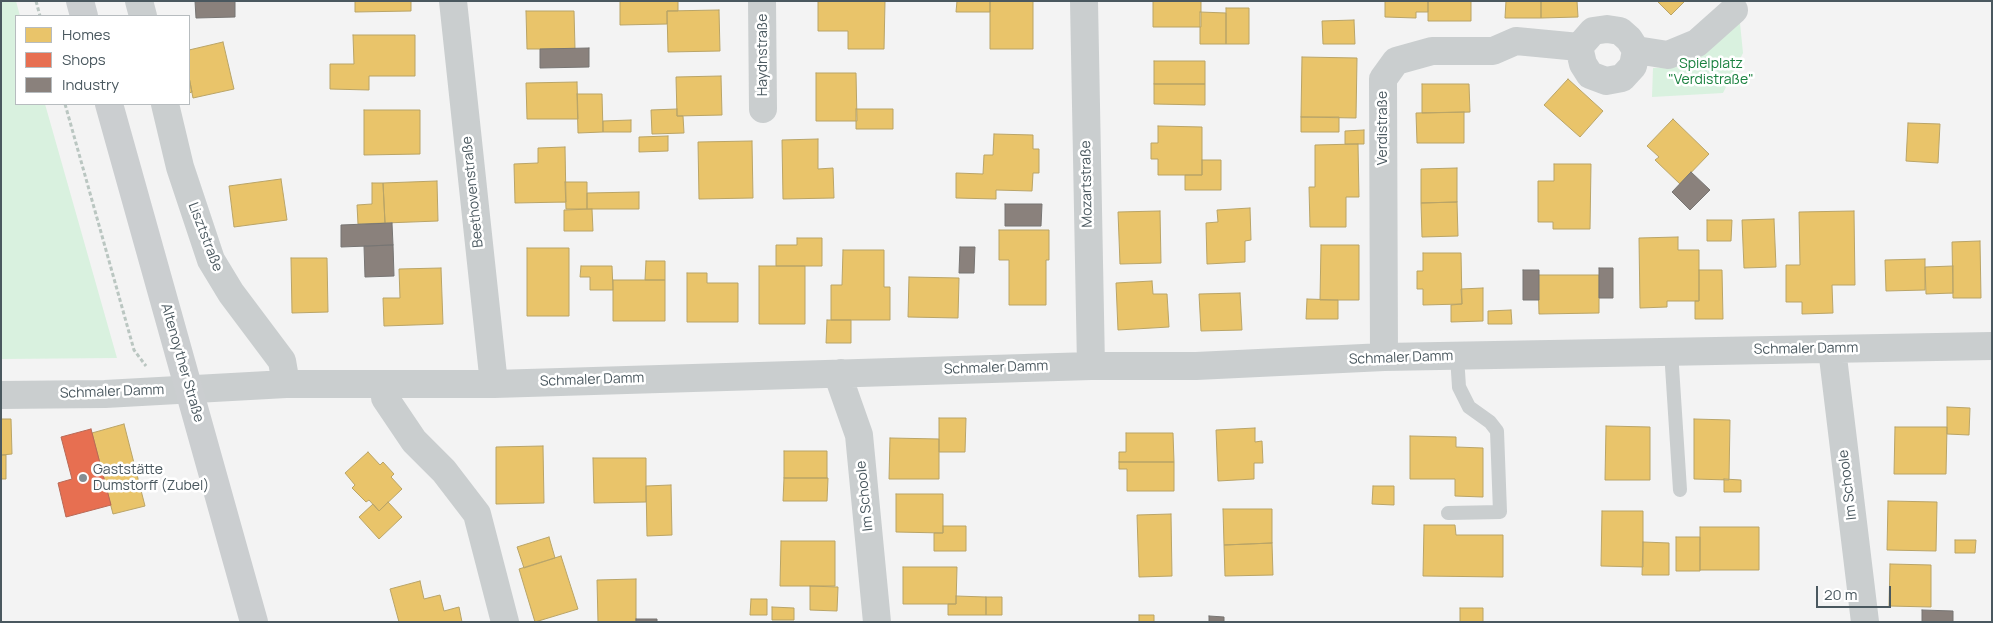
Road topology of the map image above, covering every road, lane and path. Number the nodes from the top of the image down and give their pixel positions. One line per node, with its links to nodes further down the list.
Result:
1 (36, 1): 8 (path)
2 (80, 1): 9 (main road)
3 (139, 1): 10 (street)
4 (453, 1): 26 (street, Beethovenstraße)
5 (762, 1): 16 (street, Haydnstraße)
6 (1084, 1): 22 (street, Mozartstraße)
7 (1734, 10): 12 (street)
8 (40, 15)
9 (84, 15)
10 (143, 15)
11 (1579, 47): 12 (street); 12 (street); 21 (street, Verdistraße)
12 (1636, 50)
13 (65, 105): 27 (path)
14 (109, 105): 27 (main road, Altenoyther Straße)
15 (165, 105): 24 (street, Lisztstraße)
16 (763, 108)
17 (1992, 346): 18 (street, Schmaler Damm)
18 (1832, 348): 19 (street, Schmaler Damm); 34 (street, Im Schoole)
19 (1671, 351): 20 (street, Schmaler Damm); 29 (lane)
20 (1457, 356): 21 (street, Schmaler Damm); 30 (lane)
21 (1384, 357): 22 (street, Schmaler Damm)
22 (1091, 366): 23 (street, Schmaler Damm)
23 (841, 373): 26 (street, Schmaler Damm); 33 (street, Im Schoole)
24 (286, 384): 25 (street, Schmaler Damm); 27 (street, Schmaler Damm)
25 (385, 384): 26 (street, Schmaler Damm); 32 (street)
26 (494, 384)
27 (177, 390): 28 (street, Schmaler Damm); 31 (main road, Altenoyther Straße)
28 (1, 395)
29 (1680, 490)
30 (1448, 513)
31 (254, 622)
32 (505, 622)
33 (878, 622)
34 (1865, 622)

